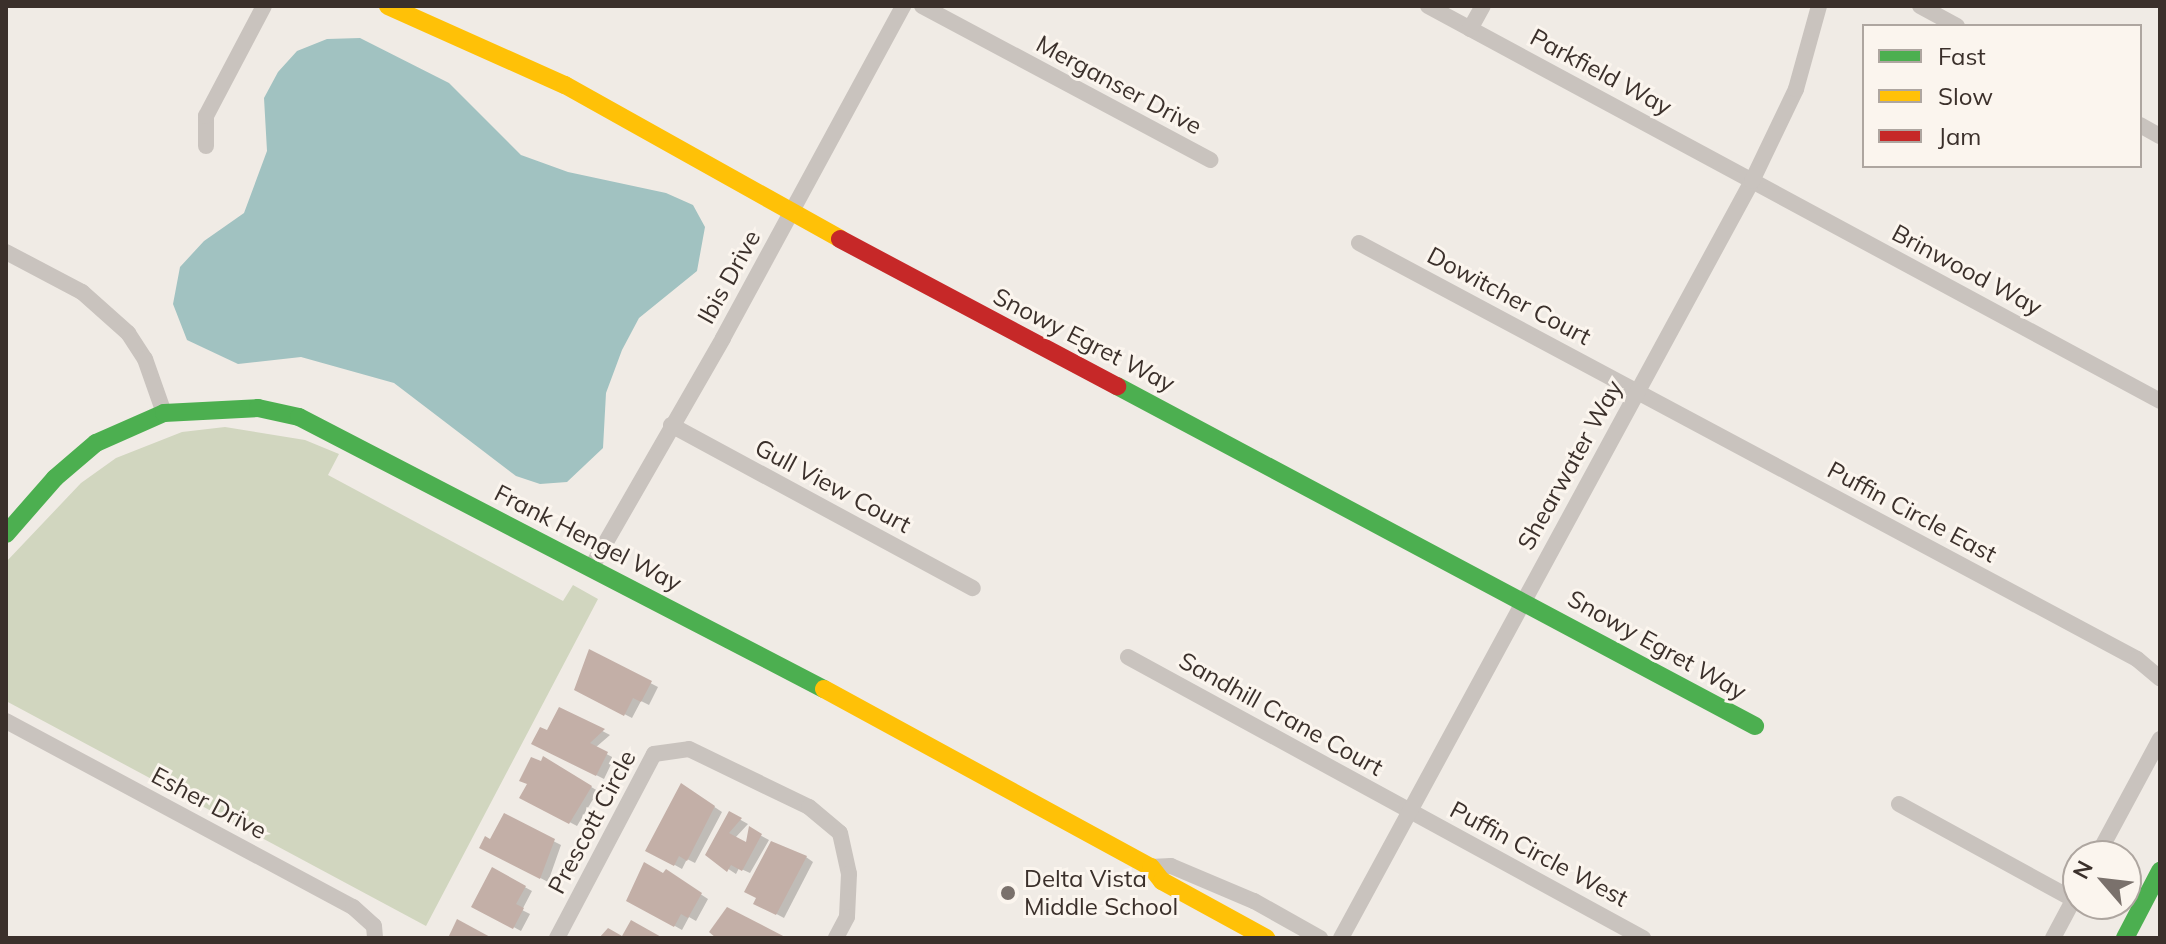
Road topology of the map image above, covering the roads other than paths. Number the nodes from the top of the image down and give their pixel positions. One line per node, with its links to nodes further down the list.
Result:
1 (264, 6): 13 (street)
2 (388, 6): 16 (street, Snowy Egret Way)
3 (903, 6): 16 (street, Ibis Drive)
4 (922, 6): 14 (street, Merganser Drive)
5 (1428, 6): 10 (street, Parkfield Way)
6 (1483, 6): 10 (street)
7 (1819, 6): 15 (street, Shearwater Way)
8 (1920, 6): 9 (street)
9 (1953, 24)
10 (1470, 29): 15 (street, Parkfield Way)
11 (2142, 126): 12 (street)
12 (2160, 136)
13 (206, 146)
14 (1210, 160)
15 (1752, 181): 19 (street, Shearwater Way); 20 (street, Brinwood Way)
16 (792, 213): 22 (street, Ibis Drive); 26 (street, Snowy Egret Way)
17 (1359, 243): 19 (street, Dowitcher Court)
18 (6, 252): 21 (street)
19 (1637, 392): 26 (street, Shearwater Way); 28 (street, Puffin Circle East)
20 (2160, 401)
21 (164, 413): 23 (street, Frank Hengel Way); 24 (street, Frank Hengel Way)
22 (671, 425): 24 (street, Ibis Drive); 25 (street, Gull View Court)
23 (6, 534)
24 (591, 568): 35 (street, Frank Hengel Way)
25 (973, 588)
26 (1524, 600): 30 (street, Snowy Egret Way); 33 (street, Shearwater Way)
27 (1128, 657): 33 (street, Sandhill Crane Court)
28 (2160, 678)
29 (6, 721): 39 (street, Esher Drive)
30 (1755, 726)
31 (2160, 739): 34 (street)
32 (1899, 804): 37 (street)
33 (1411, 812): 44 (street, Shearwater Way); 45 (street, Puffin Circle West)
34 (2106, 840)
35 (1151, 867): 42 (street, Frank Hengel Way); 43 (street, Frank Hengel Way)
36 (2160, 871): 47 (street)
37 (2062, 889)
38 (2063, 920): 46 (street)
39 (375, 938)
40 (557, 938): 41 (street, Prescott Circle)
41 (836, 938)
42 (1266, 938)
43 (1320, 938)
44 (1341, 938)
45 (1643, 938)
46 (2053, 938)
47 (2125, 938)

